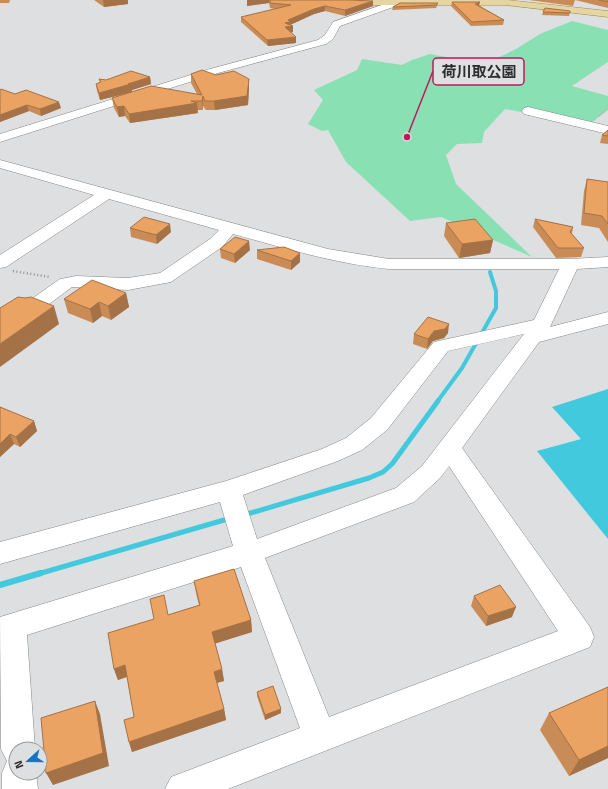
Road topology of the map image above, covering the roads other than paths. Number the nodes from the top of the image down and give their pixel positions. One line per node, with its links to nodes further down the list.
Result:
1 (322, 0): 4 (main road)
2 (502, 0): 3 (street)
3 (489, 2): 4 (main road); 5 (main road)
4 (396, 3): 8 (street)
5 (608, 14)
6 (528, 112): 7 (street)
7 (608, 130)
8 (0, 138)
9 (0, 164): 10 (street)
10 (107, 193): 11 (street); 14 (street)
11 (230, 227): 13 (street); 15 (street)
12 (608, 262): 13 (street)
13 (570, 264): 17 (street)
14 (4, 266)
15 (30, 309)
16 (608, 318): 17 (street)
17 (529, 331): 18 (street); 19 (street)
18 (449, 447): 20 (street); 23 (street)
19 (229, 490): 20 (street); 21 (street)
20 (247, 546): 22 (street); 23 (street)
21 (0, 553)
22 (6, 628): 24 (street)
23 (320, 736): 25 (street)
24 (17, 741)
25 (183, 789)

